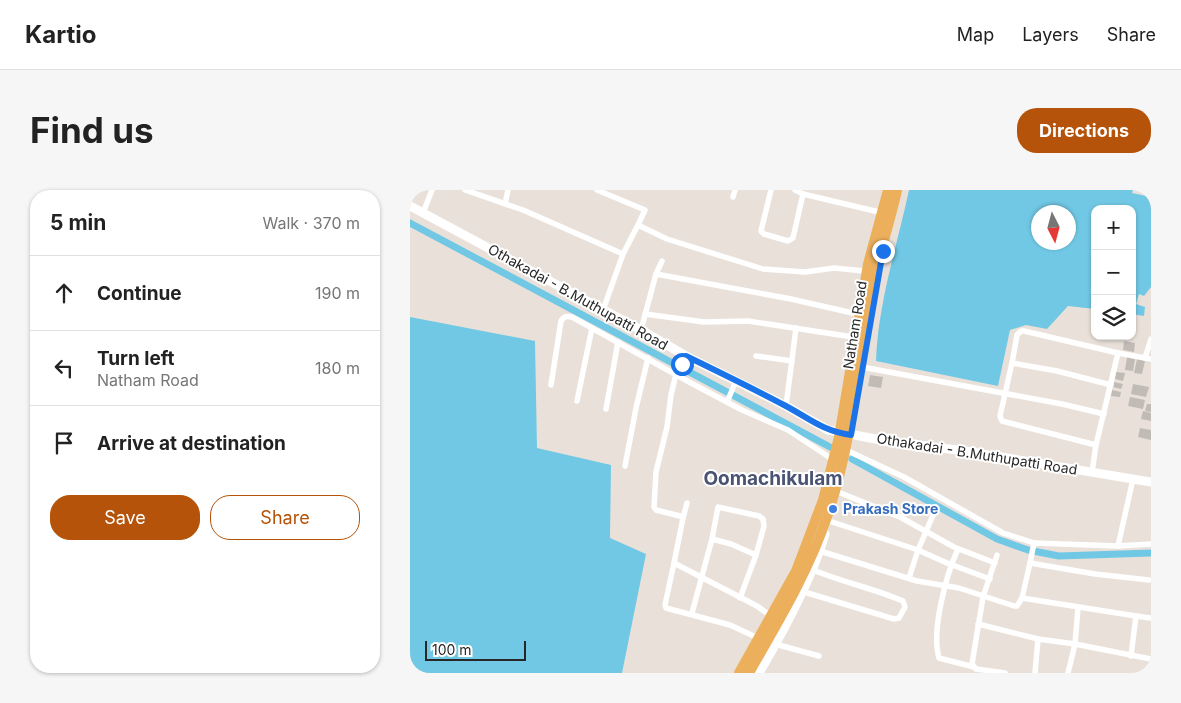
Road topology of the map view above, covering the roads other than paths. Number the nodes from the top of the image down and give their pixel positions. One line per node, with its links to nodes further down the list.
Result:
1 (432, 190): 13 (street)
2 (465, 190): 10 (street)
3 (508, 190): 10 (street)
4 (597, 190): 14 (street)
5 (771, 190): 9 (street)
6 (795, 190): 9 (street)
7 (886, 190): 12 (main road, Natham Road); 98 (highway)
8 (898, 190): 35 (main road, Natham Road); 99 (highway)
9 (803, 194): 12 (street)
10 (505, 204): 15 (street)
11 (410, 206): 13 (main road, Othakadai - B.Muthupatti Road)
12 (879, 212): 17 (main road, Natham Road)
13 (424, 213): 19 (main road, Othakadai - B.Muthupatti Road)
14 (638, 225): 15 (street); 17 (street)
15 (623, 254): 19 (street)
16 (662, 261): 18 (street)
17 (864, 271): 21 (main road, Natham Road)
18 (656, 274): 20 (street); 21 (street)
19 (603, 310): 24 (main road, Othakadai - B.Muthupatti Road)
20 (645, 314): 23 (street); 24 (street)
21 (857, 314): 25 (main road, Natham Road)
22 (592, 328): 27 (street); 38 (street); 42 (street)
23 (796, 328): 25 (street); 33 (street)
24 (641, 330): 29 (main road, Othakadai - B.Muthupatti Road)
25 (853, 337): 46 (main road, Natham Road)
26 (1151, 339): 32 (street)
27 (618, 342): 31 (street); 44 (street)
28 (1118, 353): 32 (street); 34 (street); 39 (street)
29 (686, 356): 36 (street); 37 (main road, Othakadai - B.Muthupatti Road)
30 (756, 356): 33 (street)
31 (648, 358): 36 (street); 51 (street)
32 (1148, 358)
33 (792, 361): 43 (street)
34 (1012, 363): 39 (street); 40 (street)
35 (862, 367): 40 (street); 47 (main road, Natham Road)
36 (679, 369): 41 (street); 58 (street)
37 (736, 381): 41 (street); 43 (main road, Othakadai - B.Muthupatti Road)
38 (551, 385)
39 (1111, 385): 45 (street)
40 (1005, 393): 45 (street); 48 (street)
41 (729, 396): 50 (street)
42 (577, 401)
43 (786, 406): 46 (main road, Othakadai - B.Muthupatti Road)
44 (606, 409)
45 (1104, 414): 48 (street)
46 (838, 433): 47 (main road, Othakadai - B.Muthupatti Road); 50 (main road, Natham Road)
47 (851, 435): 49 (main road, Natham Road); 52 (main road, Othakadai - B.Muthupatti Road)
48 (1096, 445): 52 (street)
49 (848, 451): 55 (main road, Natham Road); 63 (street)
50 (832, 459): 86 (main road, Natham Road)
51 (625, 466)
52 (1092, 472): 53 (main road, Othakadai - B.Muthupatti Road)
53 (1133, 479): 54 (main road, Othakadai - B.Muthupatti Road); 64 (street)
54 (1151, 482)
55 (838, 492): 59 (main road, Natham Road); 60 (street)
56 (687, 503): 58 (street)
57 (934, 513): 60 (street)
58 (683, 518): 71 (street)
59 (829, 521): 66 (street); 67 (main road, Natham Road)
60 (926, 530): 65 (street); 66 (street)
61 (712, 539): 68 (street); 68 (street); 75 (street)
62 (1151, 544): 64 (street)
63 (1034, 546): 64 (street); 70 (street)
64 (1118, 546)
65 (958, 549): 72 (street); 73 (street)
66 (918, 550): 73 (street); 76 (street)
67 (820, 551): 74 (main road, Natham Road); 76 (street)
68 (756, 555): 82 (street)
69 (997, 555): 72 (street)
70 (1031, 560): 78 (street); 83 (street)
71 (674, 563): 75 (street); 85 (street)
72 (995, 563): 77 (street)
73 (951, 564): 77 (street); 79 (street)
74 (811, 570): 80 (main road, Natham Road); 80 (street)
75 (701, 577): 82 (street); 85 (street)
76 (909, 578): 79 (street)
77 (990, 579): 81 (street)
78 (1149, 580)
79 (945, 586): 81 (street); 97 (street)
80 (801, 591): 92 (main road, Natham Road)
81 (983, 597): 83 (street); 89 (street)
82 (740, 598): 86 (street)
83 (1022, 598): 84 (street)
84 (1078, 608): 87 (street); 93 (street)
85 (692, 614): 90 (street)
86 (771, 616): 90 (main road, Natham Road)
87 (1136, 616): 88 (street); 95 (street)
88 (1151, 618)
89 (978, 624): 91 (street); 97 (street)
90 (758, 638): 98 (main road, Natham Road)
91 (1038, 640): 93 (street); 102 (street)
92 (775, 644): 94 (street); 100 (main road, Natham Road)
93 (1075, 644): 95 (street); 103 (street)
94 (819, 656)
95 (1131, 656): 96 (street)
96 (1151, 659)
97 (974, 667): 101 (street)
98 (738, 673)
99 (749, 673)
100 (758, 673)
101 (1005, 673)
102 (1035, 673)
103 (1068, 673)

